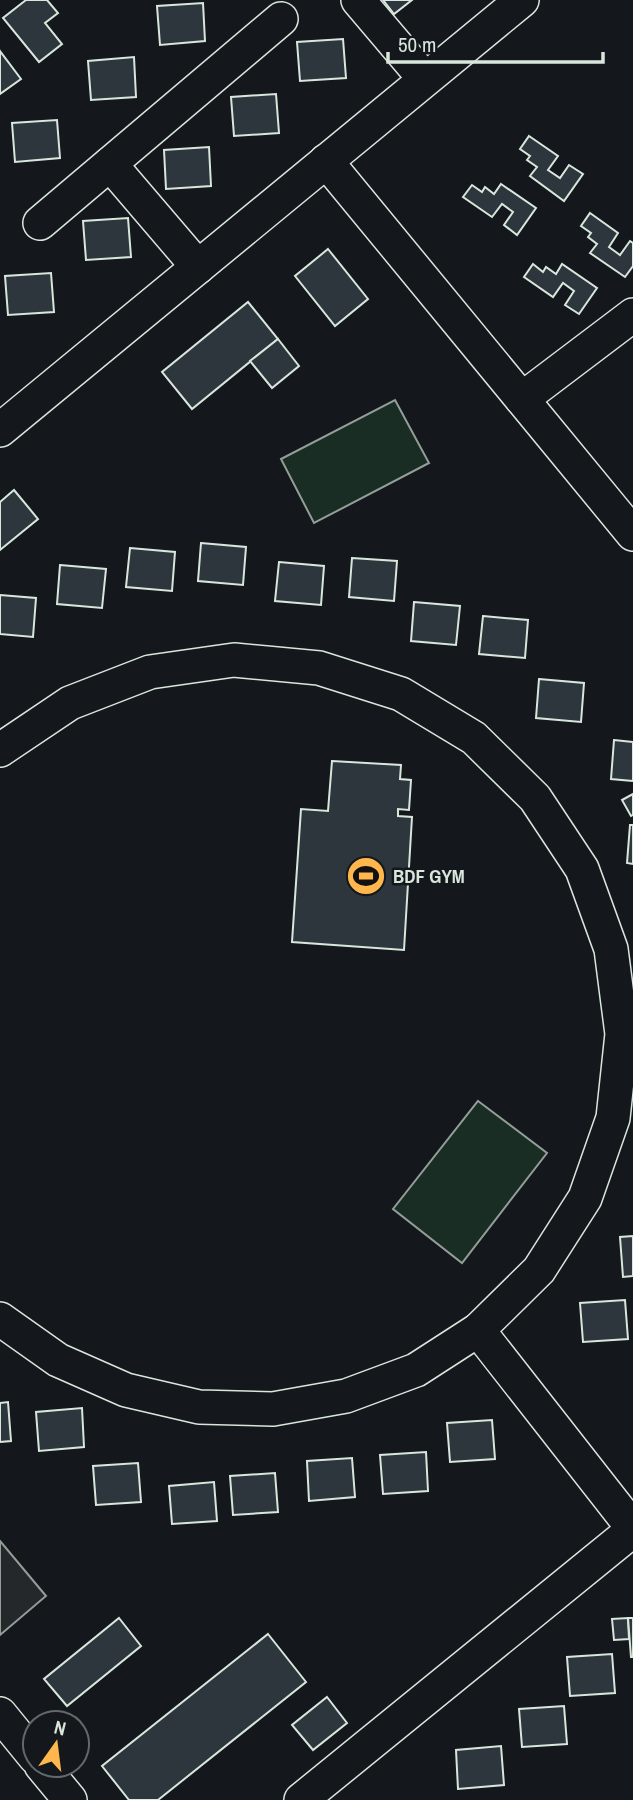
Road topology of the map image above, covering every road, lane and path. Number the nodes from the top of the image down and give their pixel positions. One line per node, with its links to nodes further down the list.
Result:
1 (358, 0): 4 (street)
2 (522, 0): 4 (street)
3 (281, 19): 6 (street)
4 (425, 79): 5 (street)
5 (326, 161): 8 (street); 10 (street)
6 (110, 163): 7 (street); 8 (street)
7 (40, 223)
8 (198, 267): 11 (street)
9 (633, 314): 10 (street)
10 (522, 399): 12 (street)
11 (0, 430)
12 (633, 534)
13 (0, 750): 15 (street)
14 (0, 1319): 15 (street)
15 (478, 1330): 16 (street)
16 (633, 1529): 21 (street)
17 (0, 1714): 18 (street)
18 (21, 1740)
19 (53, 1779): 20 (street)
20 (70, 1800)
21 (301, 1800)

